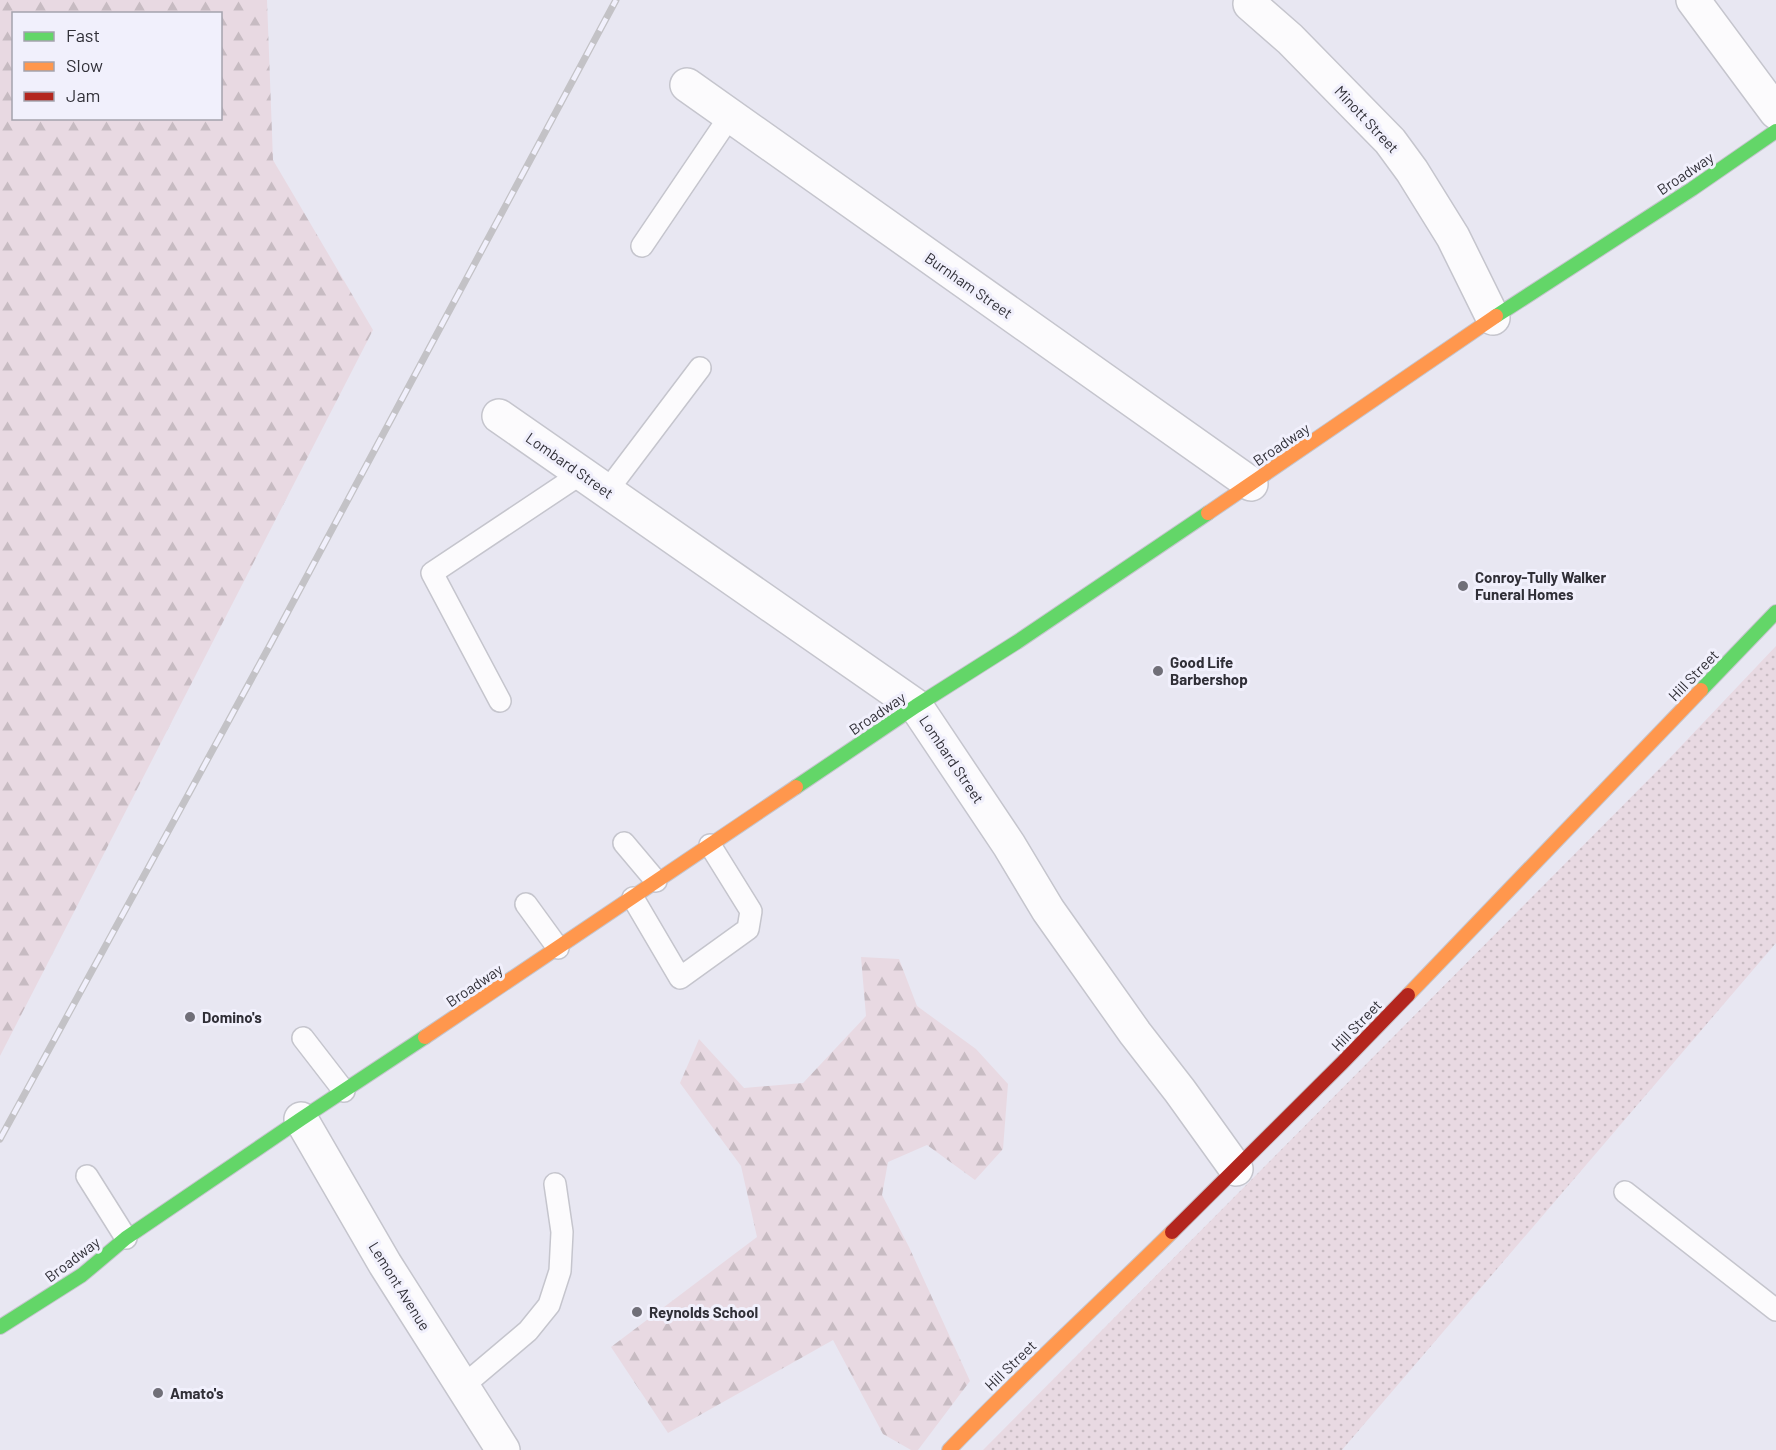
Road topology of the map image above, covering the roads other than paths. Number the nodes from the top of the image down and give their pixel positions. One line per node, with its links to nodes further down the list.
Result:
1 (1693, 0): 4 (street)
2 (1251, 4): 8 (street, Minott Street)
3 (687, 85): 5 (street, Burnham Street)
4 (1776, 112)
5 (730, 116): 7 (lane); 12 (street, Burnham Street)
6 (1776, 131): 8 (main road, Broadway)
7 (642, 246)
8 (1493, 318): 12 (main road, Broadway)
9 (700, 368): 11 (lane)
10 (500, 416): 11 (street, Lombard Street)
11 (595, 482): 14 (lane); 15 (street, Lombard Street)
12 (1251, 484): 15 (main road, Broadway)
13 (1776, 612): 25 (main road, Hill Street)
14 (500, 701)
15 (916, 706): 17 (main road, Broadway); 25 (street, Lombard Street)
16 (624, 843): 18 (lane)
17 (710, 845): 18 (main road, Broadway); 19 (lane)
18 (656, 882): 19 (main road, Broadway)
19 (633, 898): 21 (main road, Broadway)
20 (526, 904): 21 (lane)
21 (558, 948): 23 (main road, Broadway)
22 (303, 1038): 23 (lane)
23 (344, 1091): 24 (main road, Broadway)
24 (301, 1119): 29 (main road, Broadway); 32 (street, Lemont Avenue)
25 (1236, 1169): 34 (main road, Hill Street)
26 (87, 1176): 29 (lane)
27 (555, 1184): 32 (lane)
28 (1625, 1192): 30 (lane)
29 (126, 1238): 31 (main road, Broadway)
30 (1776, 1310)
31 (0, 1327)
32 (463, 1386): 33 (street, Lemont Avenue)
33 (503, 1450)
34 (949, 1450)

